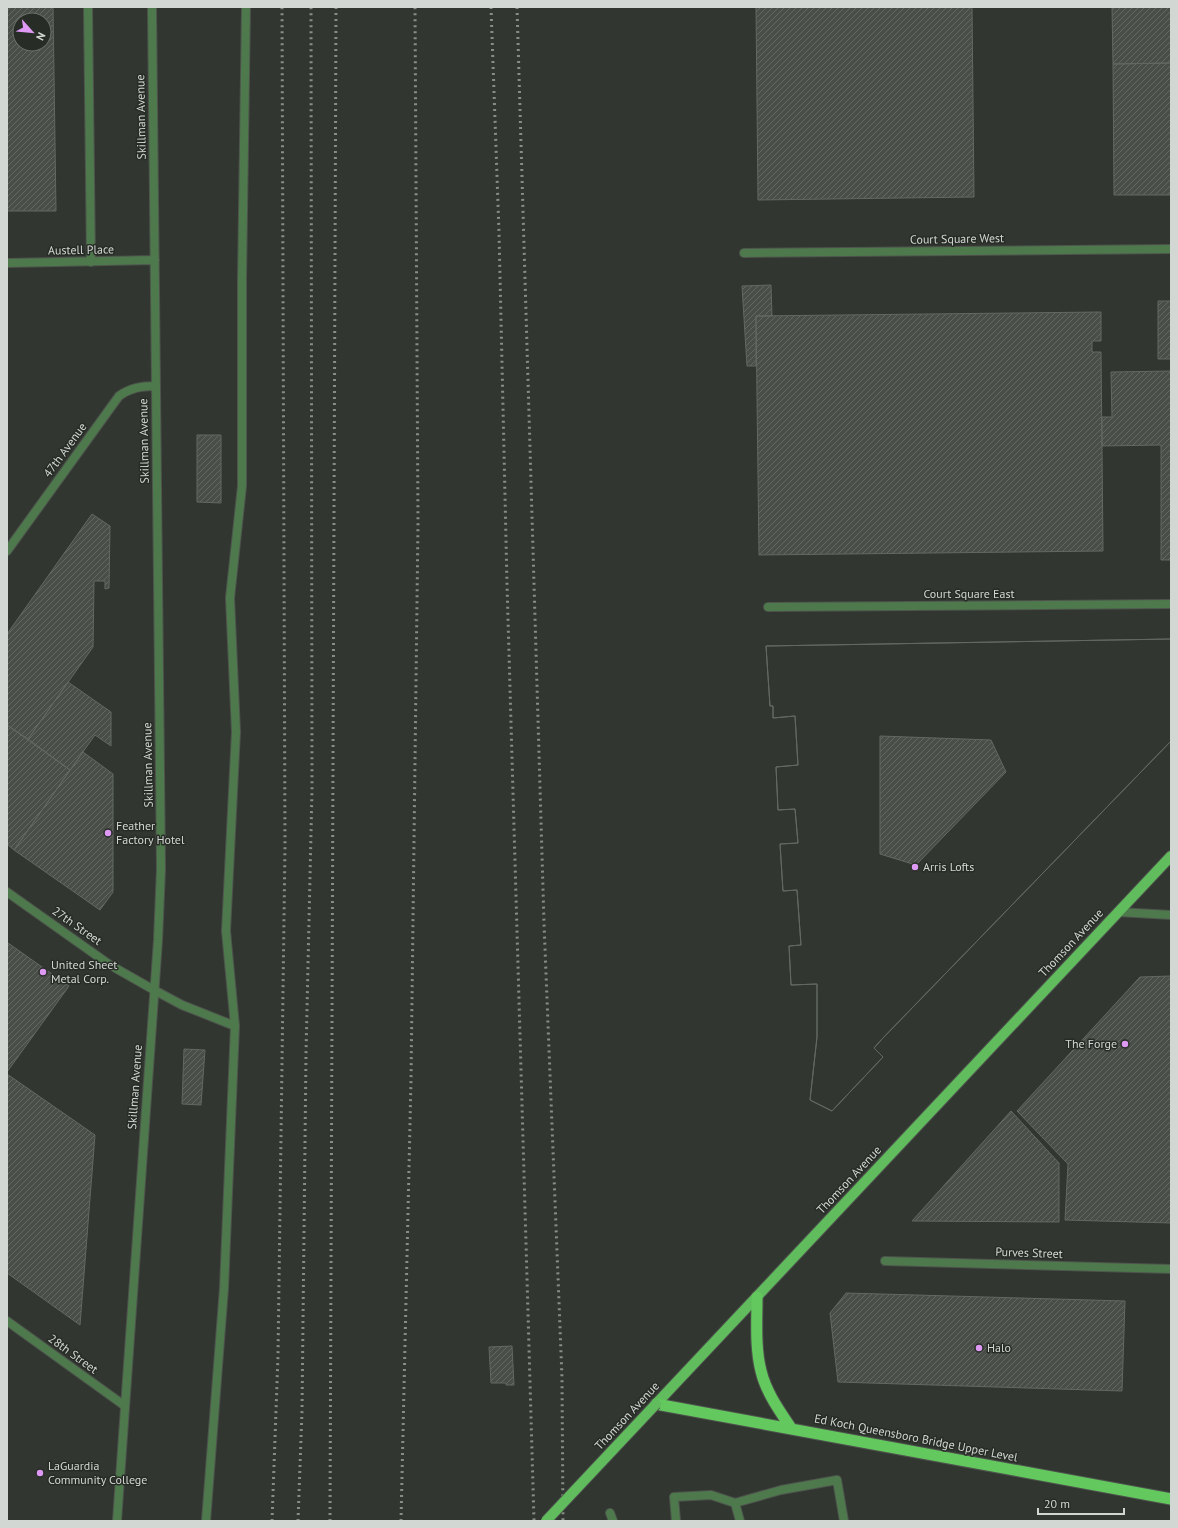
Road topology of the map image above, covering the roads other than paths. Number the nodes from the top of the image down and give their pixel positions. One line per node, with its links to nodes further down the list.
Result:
1 (88, 7): 8 (street)
2 (152, 7): 6 (street, Skillman Avenue)
3 (246, 7): 18 (street)
4 (1171, 249): 5 (street, Court Square West)
5 (744, 253)
6 (155, 260): 8 (street, Austell Place); 9 (street, Skillman Avenue)
7 (7, 262): 8 (street, Austell Place)
8 (91, 262)
9 (156, 386): 10 (street, 47th Avenue); 17 (street, Skillman Avenue)
10 (7, 551)
11 (1171, 604): 12 (street, Court Square East)
12 (768, 607)
13 (1171, 856): 15 (main road, Thomson Avenue)
14 (7, 892): 17 (street, 27th Street)
15 (1118, 912): 16 (street); 21 (main road, Thomson Avenue)
16 (1171, 915)
17 (154, 990): 18 (street, 27th Street); 24 (street, Skillman Avenue)
18 (235, 1026): 30 (street)
19 (885, 1261): 20 (street, Purves Street)
20 (1171, 1269)
21 (757, 1297): 23 (main road, Thomson Avenue); 25 (highway)
22 (7, 1321): 24 (street, 28th Street)
23 (656, 1404): 25 (highway, Ed Koch Queensboro Bridge Upper Level); 31 (main road, Thomson Avenue, bridge)
24 (125, 1406): 29 (street, Skillman Avenue)
25 (791, 1428): 26 (highway, Ed Koch Queensboro Bridge Upper Level)
26 (1171, 1499)
27 (735, 1503): 33 (street); 34 (street); 35 (street)
28 (610, 1513): 32 (street)
29 (117, 1521)
30 (206, 1521)
31 (546, 1521)
32 (613, 1521)
33 (676, 1521)
34 (740, 1521)
35 (844, 1521)

